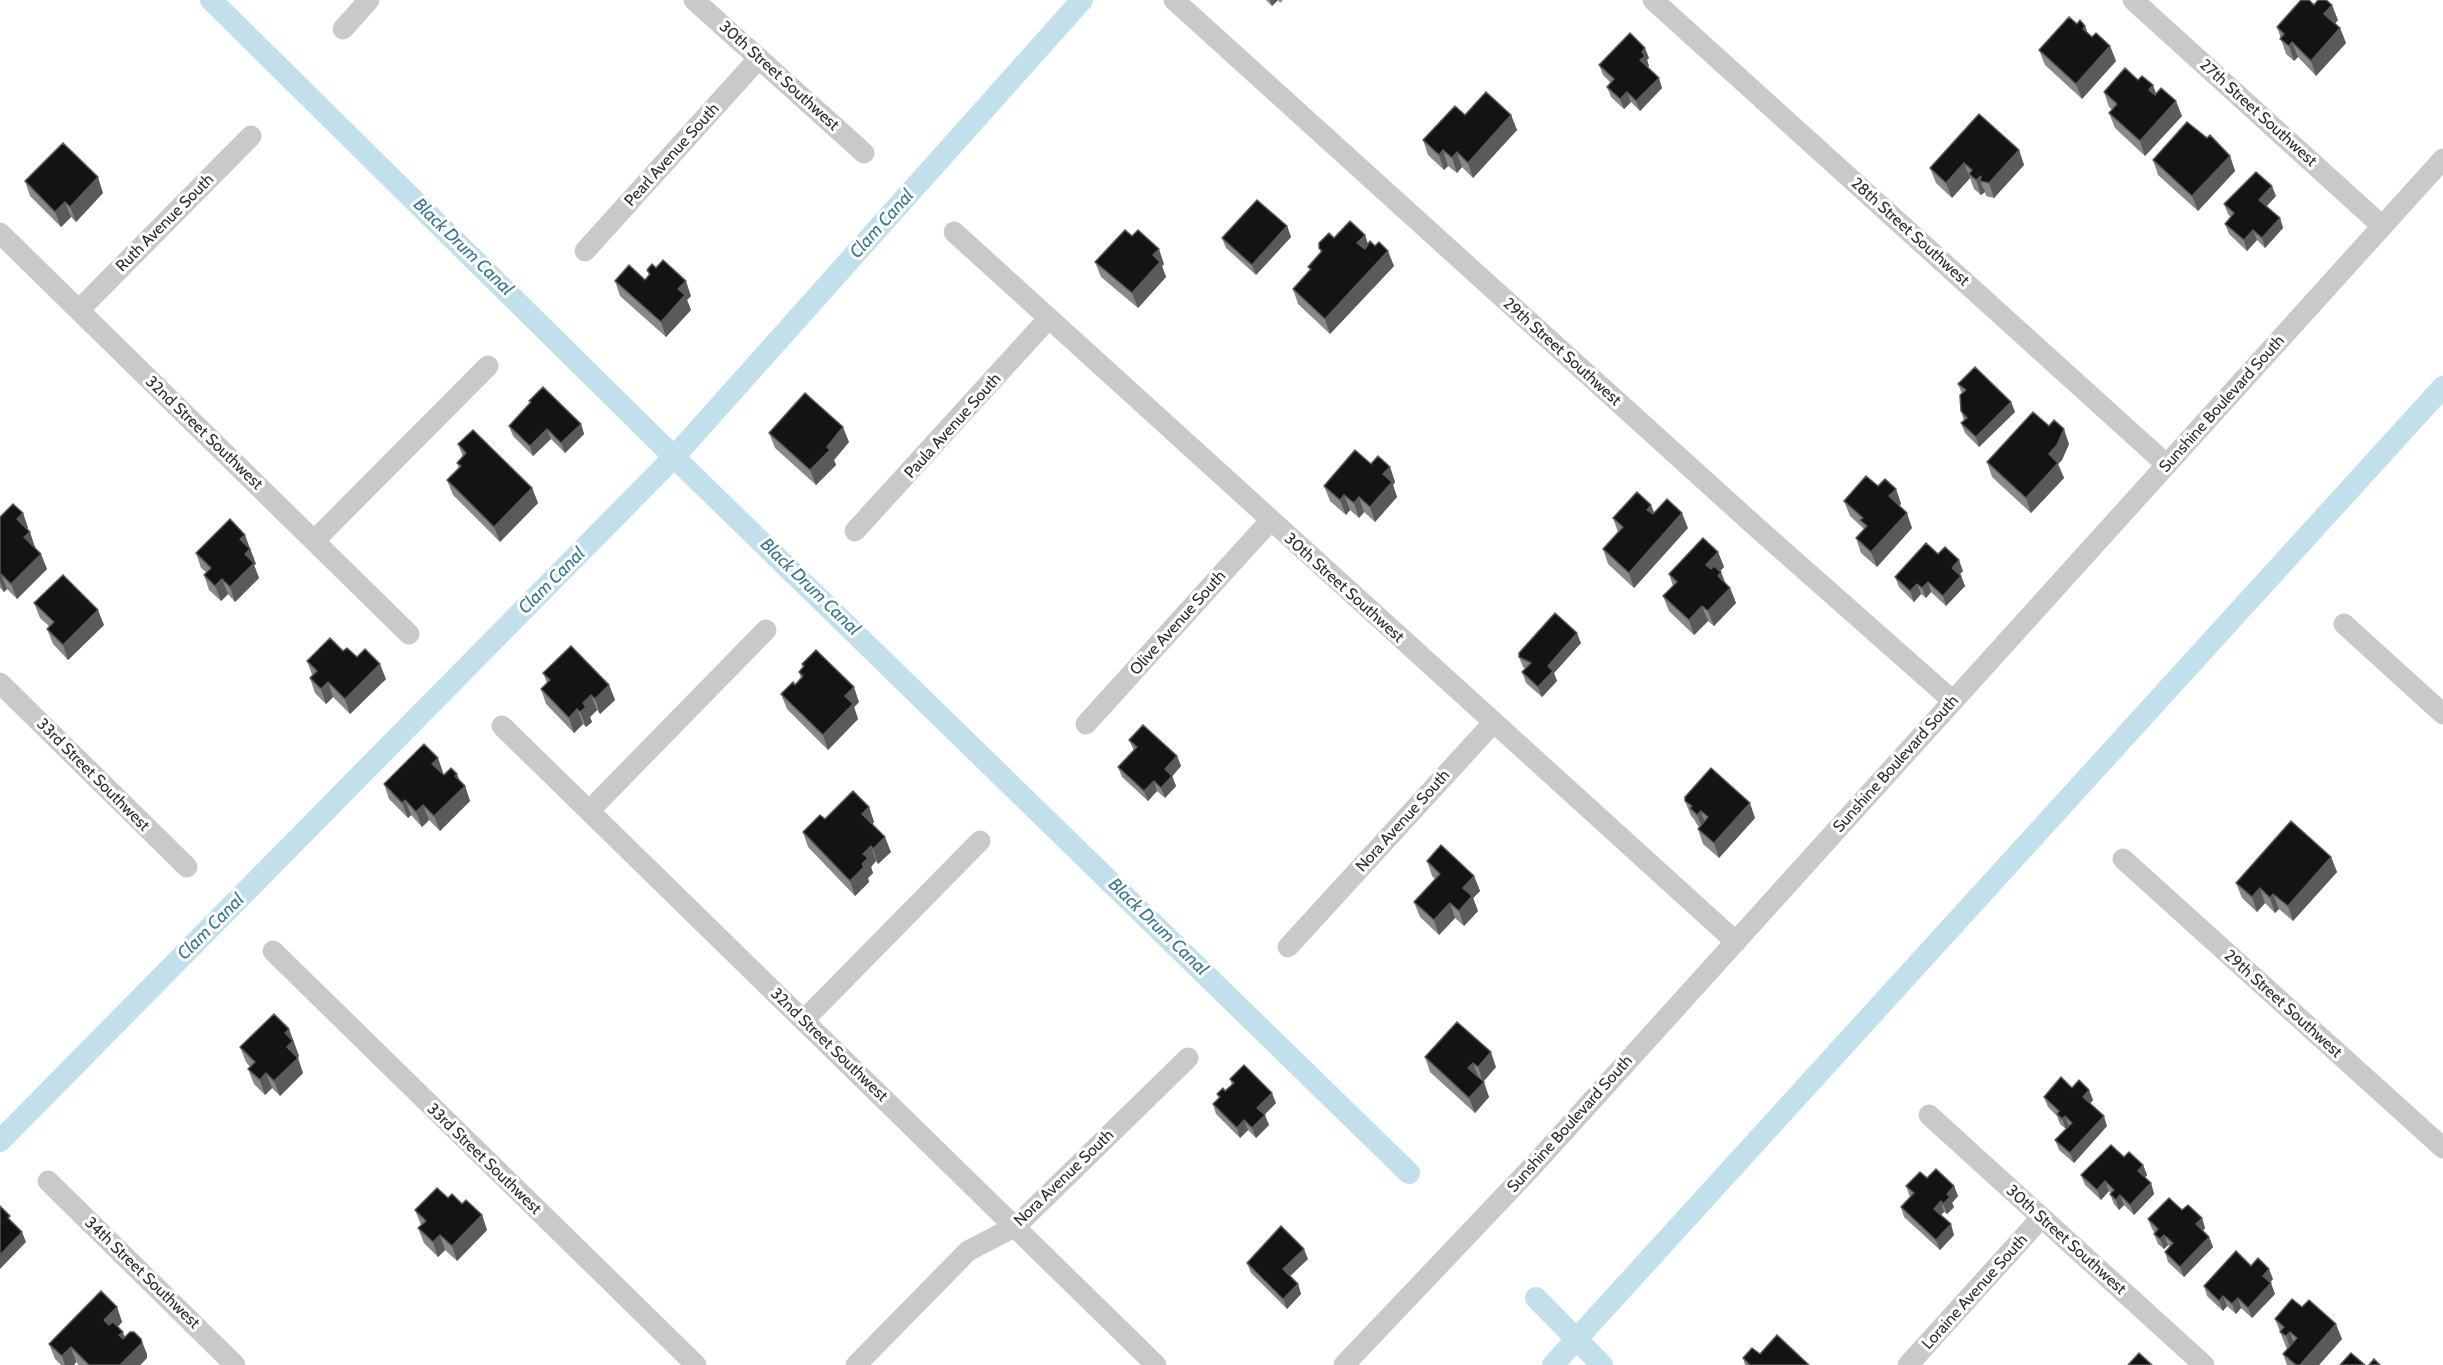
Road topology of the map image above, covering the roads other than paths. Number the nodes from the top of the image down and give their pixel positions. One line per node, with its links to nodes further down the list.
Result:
1 (369, 0): 6 (street)
2 (694, 0): 7 (street, 30th Street Southwest)
3 (1174, 0): 26 (street, 29th Street Southwest)
4 (1653, 0): 18 (street, 28th Street Southwest)
5 (2133, 0): 11 (street, 27th Street Southwest)
6 (344, 29)
7 (759, 58): 9 (street, 30th Street Southwest); 14 (street, Pearl Avenue South)
8 (251, 136): 15 (street, Ruth Avenue South)
9 (864, 153)
10 (2443, 159): 11 (street, Sunshine Boulevard South)
11 (2382, 226): 18 (street, Sunshine Boulevard South)
12 (954, 232): 16 (street, 30th Street Southwest)
13 (0, 233): 15 (street, 32nd Street Southwest)
14 (585, 251)
15 (79, 310): 21 (street, 32nd Street Southwest)
16 (1048, 319): 19 (street, 30th Street Southwest); 20 (street, Paula Avenue South)
17 (488, 366): 21 (street)
18 (2167, 465): 26 (street, Sunshine Boulevard South)
19 (1270, 521): 28 (street, 30th Street Southwest); 29 (street, Olive Avenue South)
20 (855, 531)
21 (314, 541): 24 (street, 32nd Street Southwest)
22 (2344, 624): 27 (street)
23 (766, 630): 31 (street)
24 (409, 634)
25 (0, 683): 34 (street, 33rd Street Southwest)
26 (1953, 701): 35 (street, Sunshine Boulevard South)
27 (2443, 714)
28 (1494, 722): 35 (street, 30th Street Southwest); 36 (street, Nora Avenue South)
29 (1086, 724)
30 (502, 726): 31 (street, 32nd Street Southwest)
31 (590, 811): 38 (street, 32nd Street Southwest)
32 (980, 841): 38 (street)
33 (2123, 859): 41 (street, 29th Street Southwest)
34 (187, 867)
35 (1736, 942): 49 (street, Sunshine Boulevard South)
36 (1288, 947)
37 (273, 951): 46 (street, 33rd Street Southwest)
38 (804, 1020): 44 (street, 32nd Street Southwest)
39 (1188, 1058): 44 (street, Nora Avenue South)
40 (1929, 1115): 43 (street, 30th Street Southwest)
41 (2443, 1148)
42 (48, 1181): 45 (street, 34th Street Southwest)
43 (2041, 1218): 50 (street, Loraine Avenue South); 51 (street, 30th Street Southwest)
44 (1016, 1226): 47 (street, Nora Avenue South); 48 (street, 32nd Street Southwest)
45 (235, 1365)
46 (696, 1365)
47 (856, 1365)
48 (1156, 1365)
49 (1344, 1365)
50 (1908, 1365)
51 (2204, 1365)

